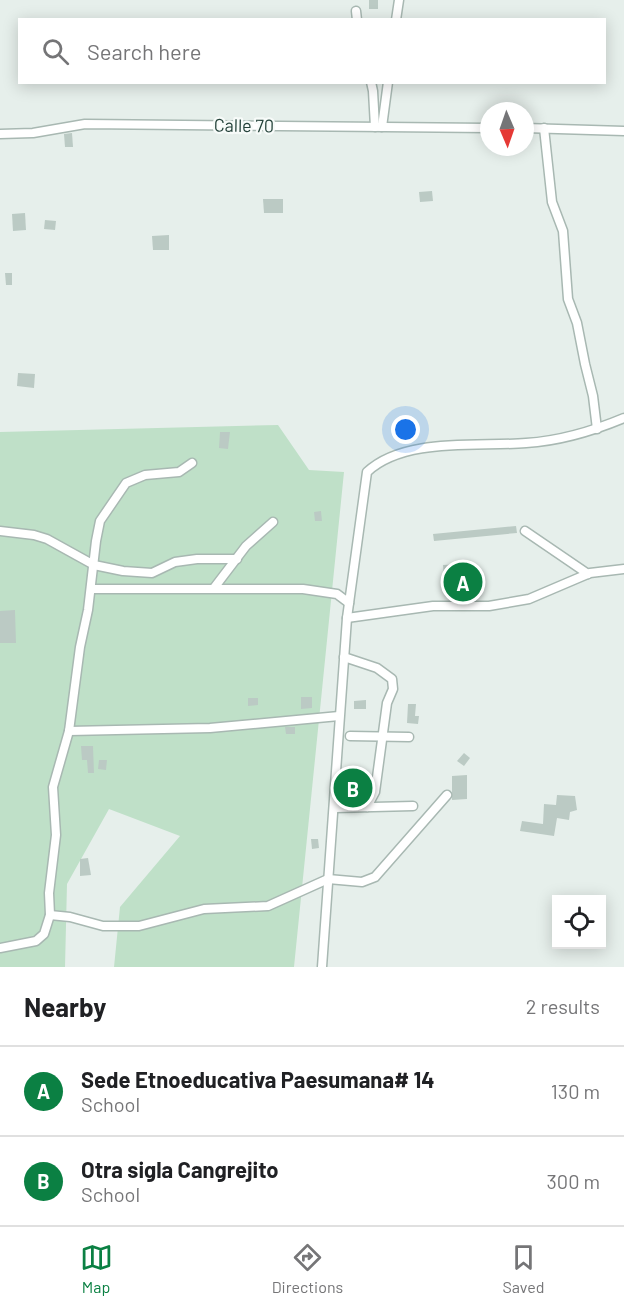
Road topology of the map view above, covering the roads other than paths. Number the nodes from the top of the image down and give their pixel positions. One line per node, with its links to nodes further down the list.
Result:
1 (399, 0): 2 (street)
2 (396, 18)
3 (371, 84): 5 (street)
4 (388, 84): 5 (street)
5 (379, 127): 6 (street, Calle 70); 10 (street, Calle 70)
6 (480, 128)
7 (534, 128): 8 (street)
8 (544, 128): 9 (street); 12 (street)
9 (624, 131)
10 (0, 134)
11 (624, 418): 12 (street)
12 (597, 429): 23 (street)
13 (192, 463): 18 (street)
14 (273, 522): 17 (street)
15 (0, 531): 18 (street)
16 (525, 531): 20 (street)
17 (237, 559): 18 (street); 21 (street)
18 (94, 565): 22 (street)
19 (624, 569): 20 (street)
20 (588, 574): 24 (street)
21 (214, 588): 22 (street); 23 (street)
22 (91, 589): 27 (street)
23 (349, 603): 24 (street)
24 (347, 618): 25 (street)
25 (344, 657): 26 (street); 29 (street)
26 (339, 716): 27 (street); 34 (street)
27 (69, 731): 36 (street)
28 (350, 736): 29 (street)
29 (382, 737): 30 (street); 33 (street)
30 (409, 737)
31 (447, 795): 35 (street)
32 (413, 806): 33 (street)
33 (367, 807): 34 (street)
34 (334, 808): 35 (street)
35 (328, 879): 36 (street); 38 (street)
36 (50, 915): 37 (street)
37 (0, 948)
38 (322, 967)

